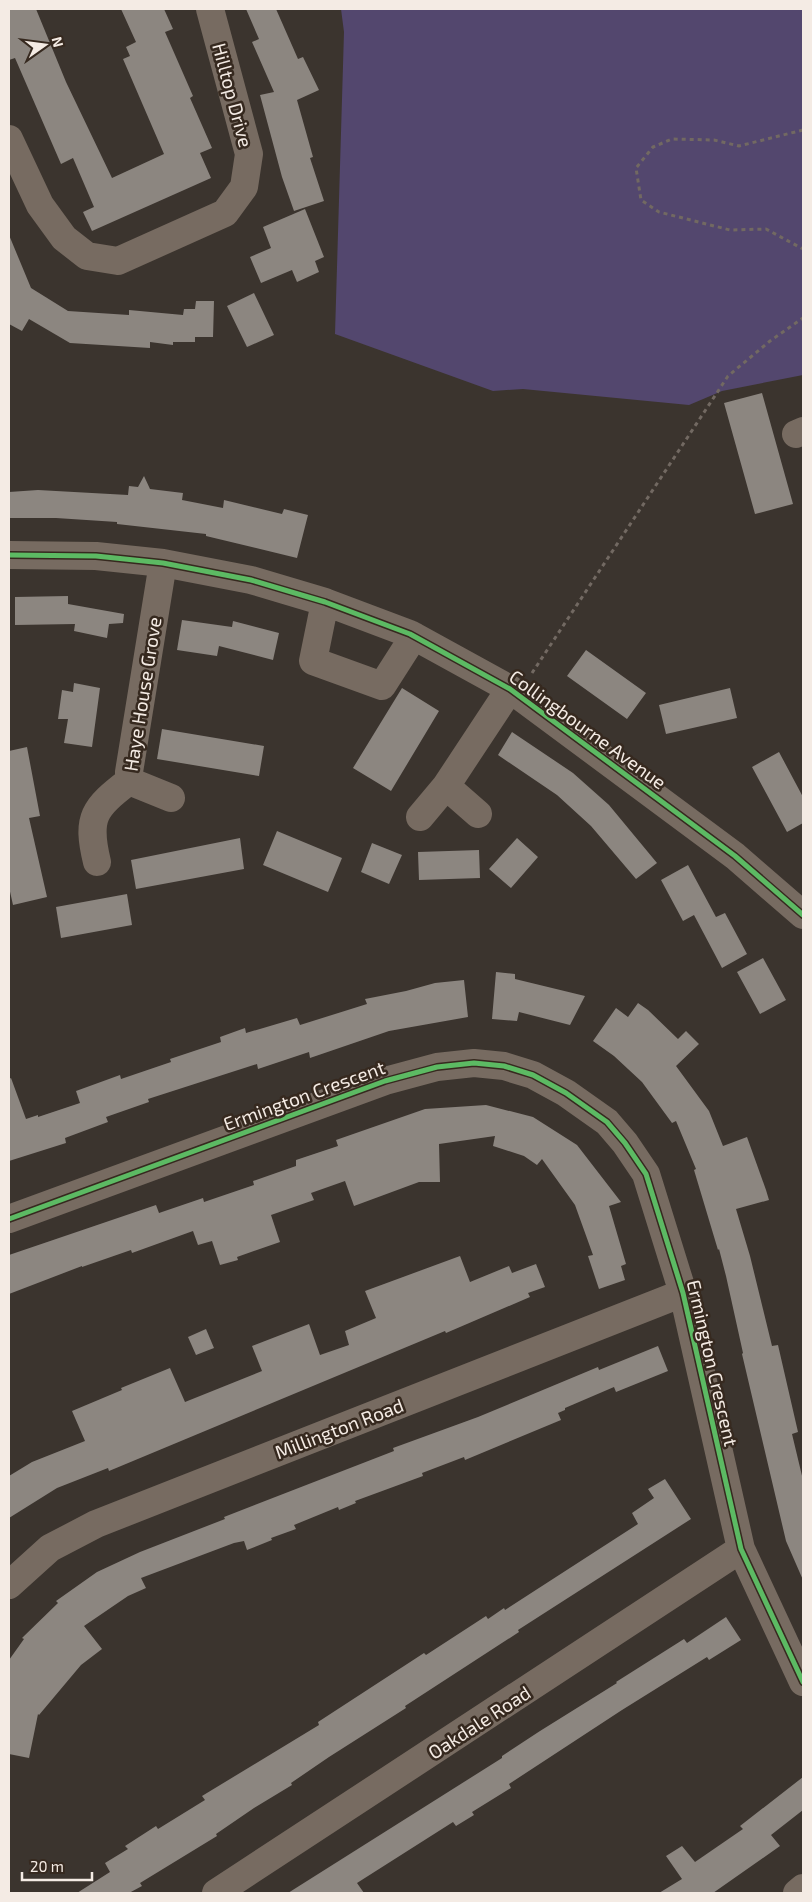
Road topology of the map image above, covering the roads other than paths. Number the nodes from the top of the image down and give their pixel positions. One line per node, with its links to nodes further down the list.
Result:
1 (210, 9): 2 (street, Hilltop Drive)
2 (9, 139)
3 (9, 555): 4 (street, Collingbourne Avenue)
4 (163, 562): 5 (street, Collingbourne Avenue); 8 (street, Haye House Grove)
5 (325, 602): 6 (street, Collingbourne Avenue); 6 (street)
6 (414, 636): 7 (street, Collingbourne Avenue)
7 (514, 692): 9 (street); 14 (street, Collingbourne Avenue)
8 (129, 781): 10 (street, Haye House Grove); 13 (street)
9 (446, 786): 11 (street); 12 (street)
10 (171, 798)
11 (478, 814)
12 (420, 817)
13 (97, 862)
14 (803, 915)
15 (9, 1219): 16 (street, Ermington Crescent)
16 (683, 1293): 17 (street, Ermington Crescent); 18 (street, Millington Road)
17 (741, 1549): 19 (street, Ermington Crescent); 21 (street, Oakdale Road)
18 (9, 1585)
19 (803, 1682)
20 (803, 1888): 22 (street)
21 (216, 1893)
22 (797, 1893)

